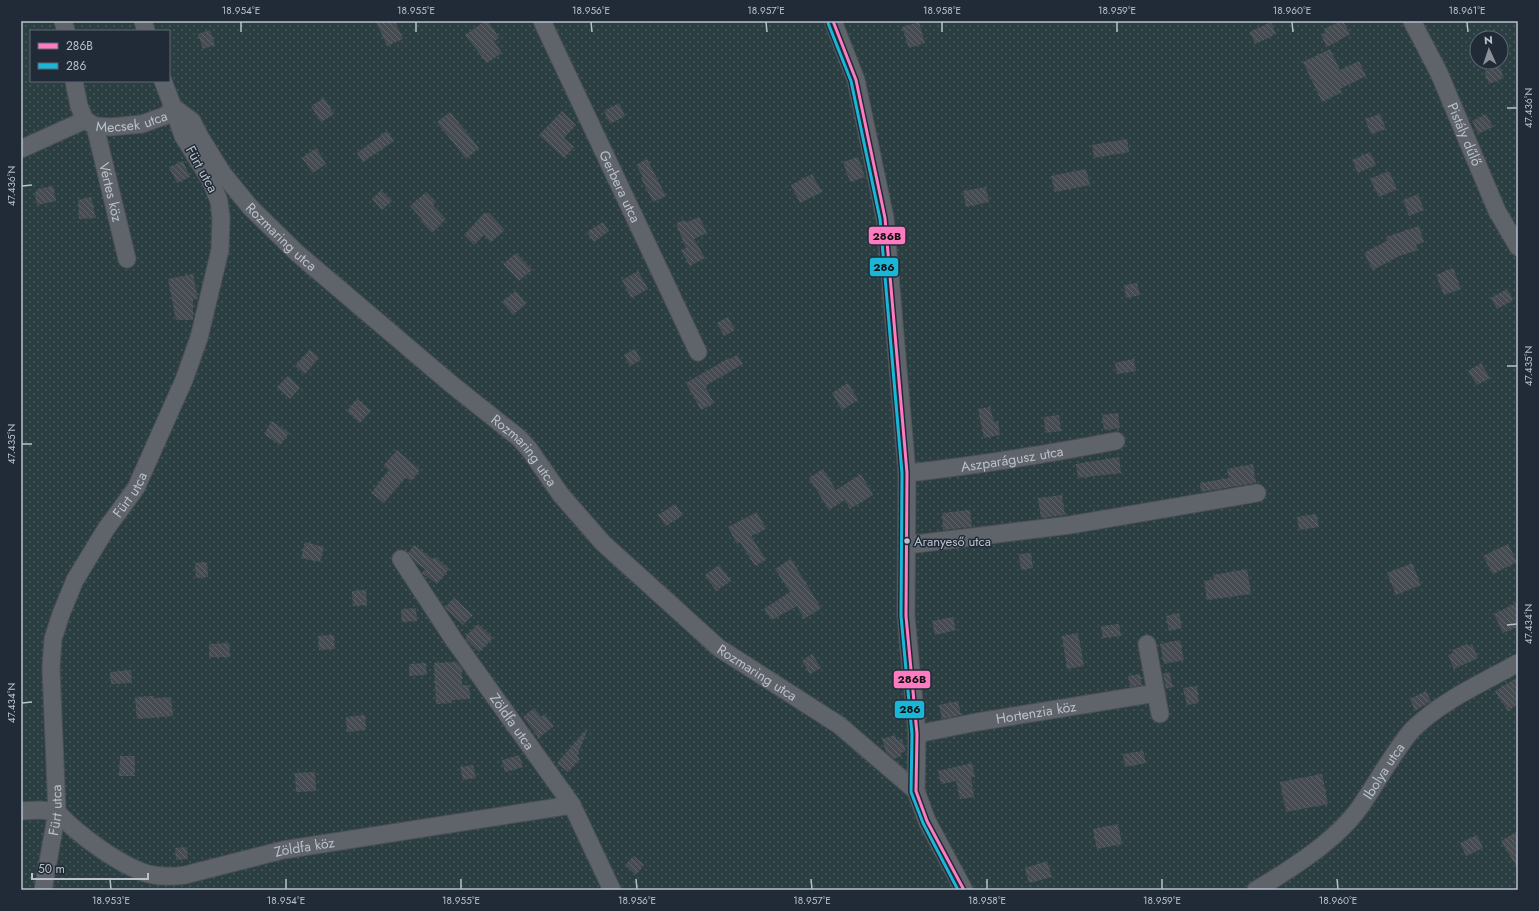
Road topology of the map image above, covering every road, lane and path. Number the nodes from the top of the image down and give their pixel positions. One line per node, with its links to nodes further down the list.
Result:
1 (542, 21): 11 (street, Gerbera utca)
2 (833, 21): 13 (street)
3 (1412, 21): 9 (street, Pistály dűlő)
4 (74, 82): 7 (street, Vértes köz)
5 (163, 82): 6 (street, Rozmaring utca)
6 (173, 106): 7 (street, Mecsek utca); 22 (street, Rozmaring utca); 25 (street, Fürt utca)
7 (90, 123): 8 (street, Mecsek utca); 10 (street, Vértes köz)
8 (21, 149)
9 (1518, 247)
10 (127, 260)
11 (698, 352)
12 (1116, 441): 13 (street, Aszparágusz utca)
13 (907, 473): 15 (street)
14 (1257, 493): 15 (street)
15 (907, 545): 21 (street)
16 (401, 559): 23 (street, Zöldfa utca)
17 (1147, 644): 19 (street)
18 (1518, 663): 30 (street, Ibolya utca)
19 (1156, 693): 20 (street); 21 (street, Hortenzia köz)
20 (1160, 714)
21 (917, 734): 22 (street)
22 (916, 791): 29 (street)
23 (572, 805): 26 (street, Zöldfa köz); 28 (street, Zöldfa utca)
24 (21, 811): 25 (street)
25 (56, 812): 26 (street, Zöldfa köz); 27 (street, Fürt utca)
26 (173, 884)
27 (43, 890)
28 (612, 890)
29 (964, 890)
30 (1256, 890)

